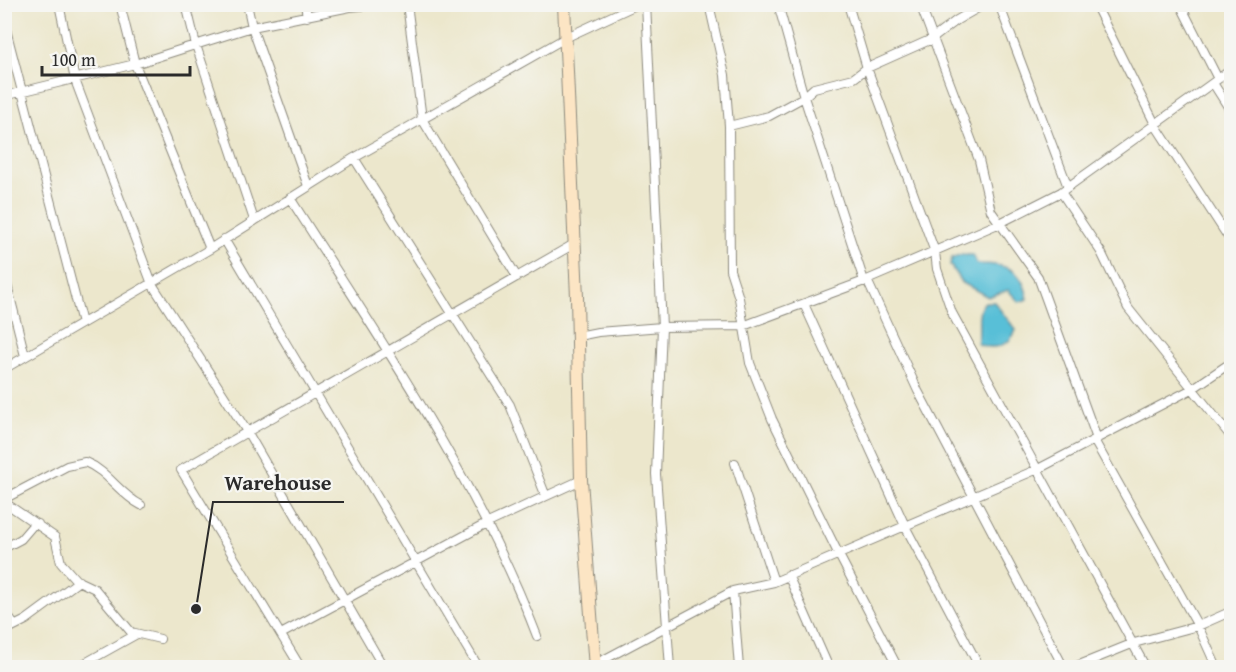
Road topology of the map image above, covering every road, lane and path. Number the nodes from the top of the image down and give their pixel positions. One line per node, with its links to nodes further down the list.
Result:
1 (59, 4): 29 (street)
2 (120, 4): 26 (street)
3 (186, 4): 25 (street)
4 (247, 4): 22 (street)
5 (304, 4): 20 (street)
6 (381, 4): 19 (street)
7 (407, 4): 35 (street)
8 (564, 4): 23 (main road)
9 (638, 4): 23 (street)
10 (646, 4): 57 (street)
11 (710, 4): 36 (street)
12 (778, 4): 33 (street)
13 (848, 4): 27 (street)
14 (920, 4): 24 (street)
15 (984, 4): 24 (street)
16 (999, 4): 40 (street)
17 (1095, 4): 37 (street)
18 (1180, 4): 30 (street)
19 (350, 6): 20 (street)
20 (307, 17): 22 (street)
21 (4, 22): 31 (street)
22 (252, 27): 25 (street); 39 (street)
23 (567, 37): 35 (street); 46 (main road)
24 (932, 39): 27 (street); 43 (street)
25 (196, 45): 26 (street); 42 (street)
26 (135, 64): 29 (street); 47 (street)
27 (867, 68): 33 (street); 48 (street)
28 (1232, 69): 30 (street)
29 (75, 80): 31 (street); 52 (street)
30 (1215, 81): 34 (street); 37 (street)
31 (21, 92): 32 (street); 55 (street)
32 (4, 96)
33 (804, 97): 36 (street); 51 (street)
34 (1232, 113)
35 (422, 119): 38 (street); 50 (street)
36 (729, 126): 56 (street)
37 (1156, 126): 40 (street); 45 (street)
38 (354, 158): 39 (street); 54 (street)
39 (308, 186): 41 (street)
40 (1064, 190): 43 (street); 63 (street)
41 (290, 198): 42 (street); 59 (street)
42 (254, 220): 44 (street)
43 (1000, 223): 48 (street); 67 (street)
44 (224, 239): 47 (street); 64 (street)
45 (1232, 243)
46 (574, 244): 50 (street); 58 (main road)
47 (210, 249): 52 (street)
48 (936, 252): 51 (street); 69 (street)
49 (4, 273): 60 (street)
50 (517, 277): 54 (street)
51 (865, 281): 53 (street); 72 (street)
52 (152, 284): 55 (street); 65 (street)
53 (804, 304): 56 (street); 77 (street)
54 (453, 313): 59 (street); 71 (street)
55 (82, 323): 60 (street)
56 (743, 326): 57 (street); 79 (street)
57 (662, 327): 58 (street); 88 (street)
58 (578, 336): 70 (main road)
59 (387, 351): 64 (street); 75 (street)
60 (25, 356): 62 (street)
61 (1226, 366): 63 (street)
62 (4, 369)
63 (1192, 389): 66 (street); 67 (street)
64 (314, 393): 65 (street); 80 (street)
65 (248, 433): 85 (street); 93 (street)
66 (1232, 438)
67 (1096, 439): 69 (street); 90 (street)
68 (735, 464): 83 (street)
69 (1038, 469): 72 (street); 96 (street)
70 (581, 480): 71 (street); 97 (main road)
71 (545, 494): 75 (street)
72 (973, 498): 77 (street); 107 (street)
73 (4, 500): 74 (street); 76 (street)
74 (141, 505)
75 (488, 523): 80 (street); 94 (street)
76 (38, 524): 78 (street); 82 (street)
77 (906, 528): 79 (street); 106 (street)
78 (4, 548)
79 (839, 555): 81 (street); 105 (street)
80 (418, 562): 85 (street); 101 (street)
81 (788, 575): 83 (street); 104 (street)
82 (79, 581): 89 (street); 92 (street)
83 (774, 582): 84 (street)
84 (733, 591): 88 (street); 103 (street)
85 (347, 600): 93 (street); 100 (street)
86 (4, 610): 89 (street)
87 (1232, 611): 90 (street)
88 (668, 623): 97 (street); 102 (street)
89 (14, 625): 91 (street)
90 (1198, 626): 96 (street); 110 (street)
91 (4, 631)
92 (138, 633): 95 (street); 98 (street)
93 (281, 634): 99 (street)
94 (537, 636)
95 (160, 639)
96 (1134, 643): 108 (street); 109 (street)
97 (593, 667)
98 (76, 668)
99 (300, 668)
100 (384, 668)
101 (479, 668)
102 (670, 668)
103 (739, 668)
104 (829, 668)
105 (898, 668)
106 (980, 668)
107 (1064, 668)
108 (1072, 668)
109 (1146, 668)
110 (1217, 668)

